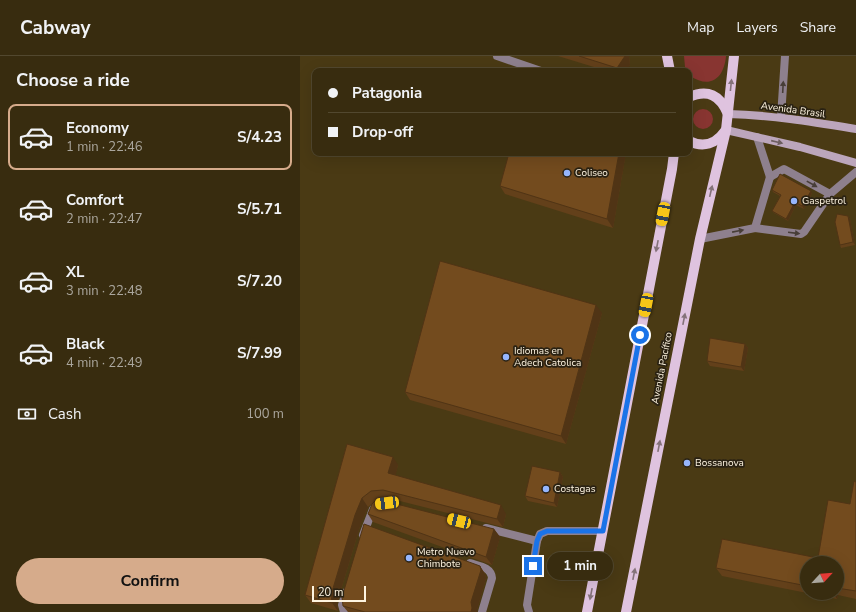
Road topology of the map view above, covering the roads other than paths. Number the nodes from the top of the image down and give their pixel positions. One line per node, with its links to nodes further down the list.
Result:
1 (497, 56): 5 (street)
2 (668, 56): 6 (main road)
3 (734, 56): 8 (main road, one-way to 3)
4 (784, 56): 9 (street, one-way to 4)
5 (532, 68)
6 (670, 68)
7 (692, 96): 8 (main road)
8 (728, 114): 9 (main road, Avenida Brasil); 11 (main road, Avenida Pacífico)
9 (781, 117): 10 (main road, Avenida Brasil)
10 (856, 129)
11 (726, 130): 12 (main road); 13 (main road); 20 (main road, Avenida Pacífico, one-way to 11)
12 (757, 137): 15 (main road, one-way to 15); 17 (street)
13 (692, 142)
14 (673, 156): 23 (main road, one-way to 23)
15 (856, 163)
16 (856, 172): 18 (street)
17 (770, 177): 18 (street, one-way to 18); 19 (street)
18 (830, 194): 19 (street, one-way to 18)
19 (755, 228): 20 (street, one-way to 19)
20 (700, 239): 32 (main road, Avenida Pacífico, one-way to 20)
21 (382, 503): 24 (street)
22 (481, 527): 25 (street)
23 (603, 531): 25 (street); 31 (main road, one-way to 31)
24 (361, 540)
25 (537, 541): 30 (street)
26 (465, 561): 29 (street)
27 (348, 583): 28 (street)
28 (344, 612)
29 (482, 612)
30 (529, 612)
31 (587, 612)
32 (626, 612)

